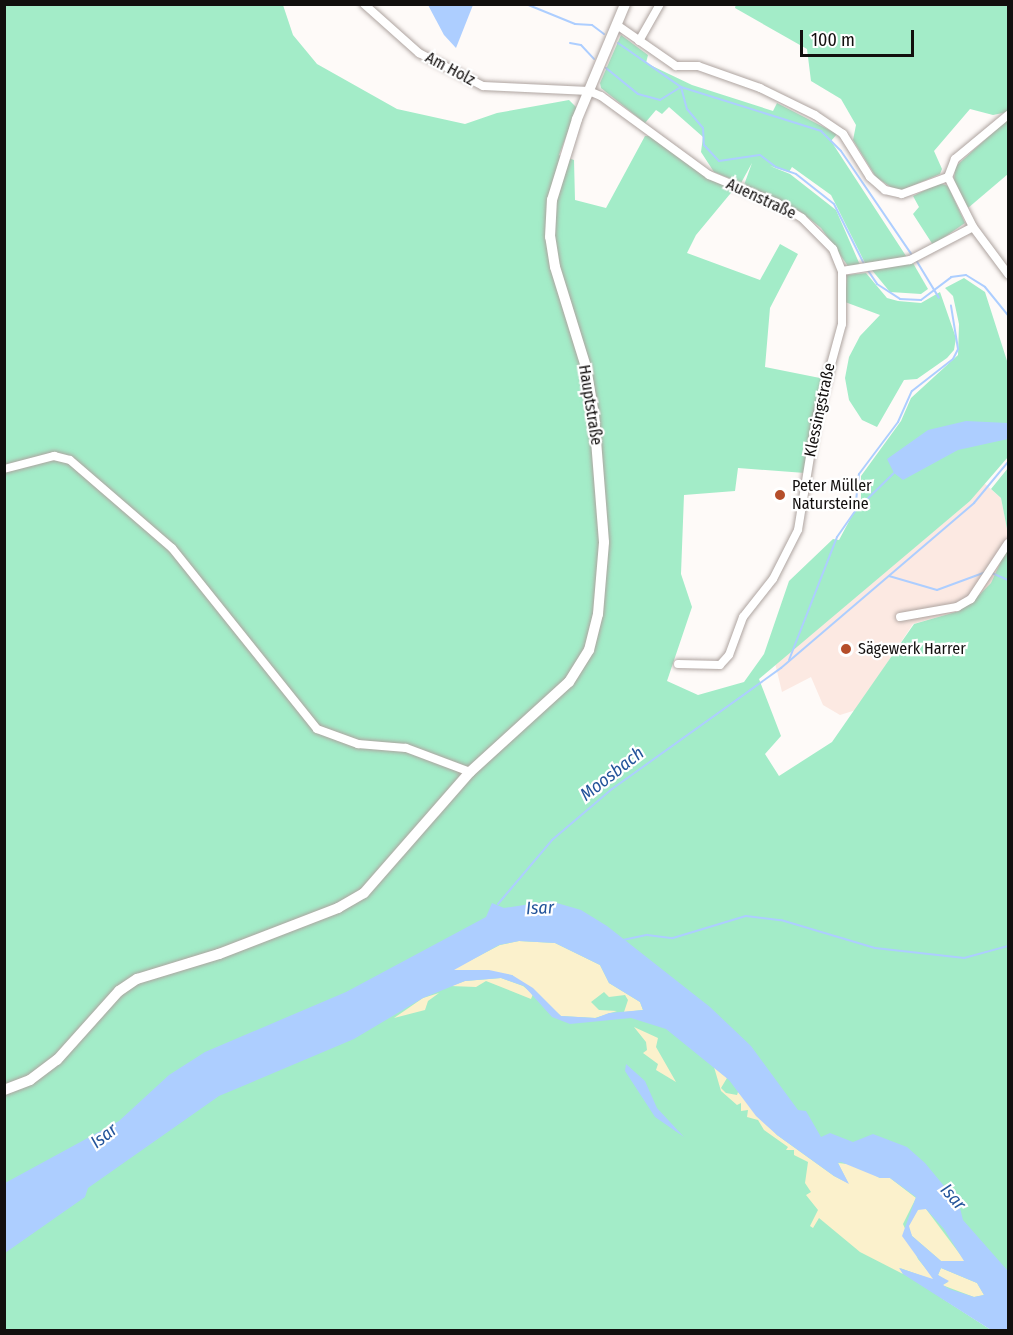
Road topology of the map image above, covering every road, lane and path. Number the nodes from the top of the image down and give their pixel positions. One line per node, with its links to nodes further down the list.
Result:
1 (364, 4): 6 (street, Am Holz)
2 (625, 4): 4 (main road, Hauptstraße)
3 (660, 4): 5 (street)
4 (617, 26): 5 (street); 6 (main road, Hauptstraße)
5 (639, 41): 8 (street)
6 (589, 91): 10 (street, Auenstraße); 16 (main road, Hauptstraße)
7 (1008, 115): 8 (street)
8 (948, 177): 9 (street)
9 (973, 227): 10 (street); 11 (street)
10 (842, 271): 15 (street, Klessingstraße)
11 (1008, 274)
12 (4, 469): 16 (street)
13 (1008, 543): 14 (street)
14 (900, 617)
15 (678, 664)
16 (470, 772): 17 (main road, Hauptstraße)
17 (4, 1090)

